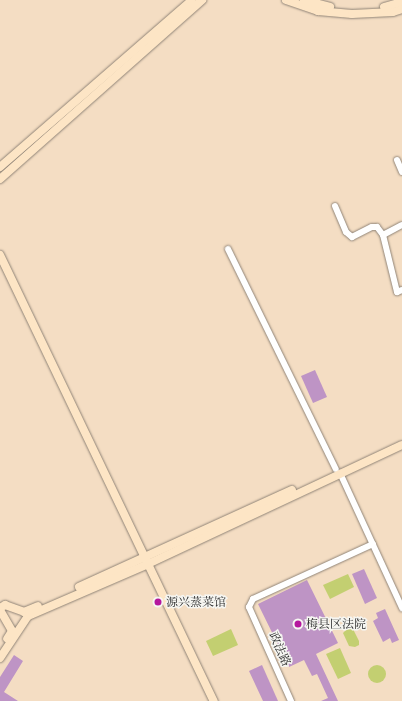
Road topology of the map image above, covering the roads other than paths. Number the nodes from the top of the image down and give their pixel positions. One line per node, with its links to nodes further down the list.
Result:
1 (192, 0): 8 (street)
2 (202, 0): 10 (street)
3 (286, 0): 6 (street)
4 (304, 0): 5 (street)
5 (402, 2)
6 (402, 9)
7 (397, 160): 9 (street)
8 (2, 164)
9 (402, 172)
10 (1, 179): 11 (street)
11 (0, 188)
12 (335, 206): 14 (street)
13 (402, 225): 14 (street)
14 (383, 235): 17 (street)
15 (228, 248): 20 (street)
16 (0, 255): 22 (street)
17 (402, 290)
18 (402, 439): 20 (street)
19 (402, 445): 20 (street)
20 (338, 471): 21 (street); 22 (street)
21 (373, 544): 23 (street); 28 (street, 政法路)
22 (146, 561): 24 (street); 26 (street); 27 (street)
23 (402, 608)
24 (0, 609): 25 (street)
25 (0, 649)
26 (0, 658)
27 (214, 701)
28 (291, 701)

